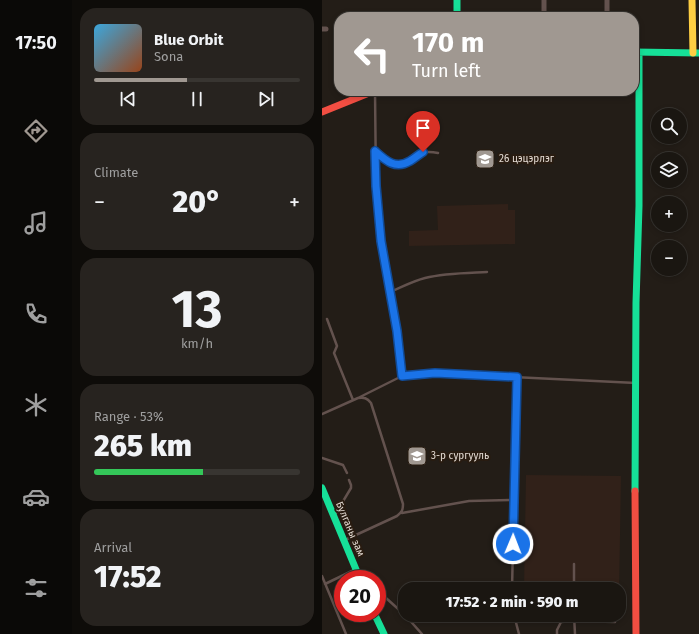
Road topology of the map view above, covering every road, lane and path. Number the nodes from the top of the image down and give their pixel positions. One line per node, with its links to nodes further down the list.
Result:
1 (457, 0): 5 (main road)
2 (544, 0): 6 (street)
3 (607, 0): 7 (street)
4 (692, 0): 9 (main road)
5 (457, 12)
6 (544, 12)
7 (607, 12)
8 (639, 52): 9 (main road)
9 (696, 53)
10 (362, 96): 13 (main road)
11 (374, 96): 14 (lane)
12 (637, 96): 21 (main road)
13 (322, 112)
14 (375, 151): 15 (lane); 17 (lane)
15 (438, 153)
16 (487, 272): 17 (lane)
17 (390, 292): 19 (lane)
18 (327, 319): 23 (lane)
19 (402, 376): 20 (lane); 22 (lane)
20 (517, 377): 21 (lane); 29 (lane)
21 (636, 383): 53 (main road)
22 (358, 398): 23 (lane); 30 (lane)
23 (353, 400): 24 (lane)
24 (322, 414)
25 (322, 458): 26 (lane)
26 (347, 473)
27 (349, 480): 31 (lane)
28 (322, 488): 31 (main road, Булганы зам)
29 (514, 500): 30 (lane); 37 (lane)
30 (401, 513): 32 (lane)
31 (334, 517): 32 (main road, Булганы зам)
32 (344, 541): 34 (main road, Булганы зам)
33 (574, 564): 38 (lane)
34 (356, 570)
35 (322, 576): 39 (lane)
36 (334, 581): 39 (lane)
37 (512, 582)
38 (574, 582)
39 (325, 584): 47 (lane)
40 (386, 598): 41 (lane)
41 (398, 609)
42 (378, 622): 48 (main road)
43 (411, 622): 49 (lane)
44 (516, 622): 50 (lane)
45 (561, 622): 51 (lane)
46 (574, 622): 52 (lane)
47 (346, 634)
48 (384, 634)
49 (422, 634)
50 (519, 634)
51 (558, 634)
52 (575, 634)
53 (636, 634)

